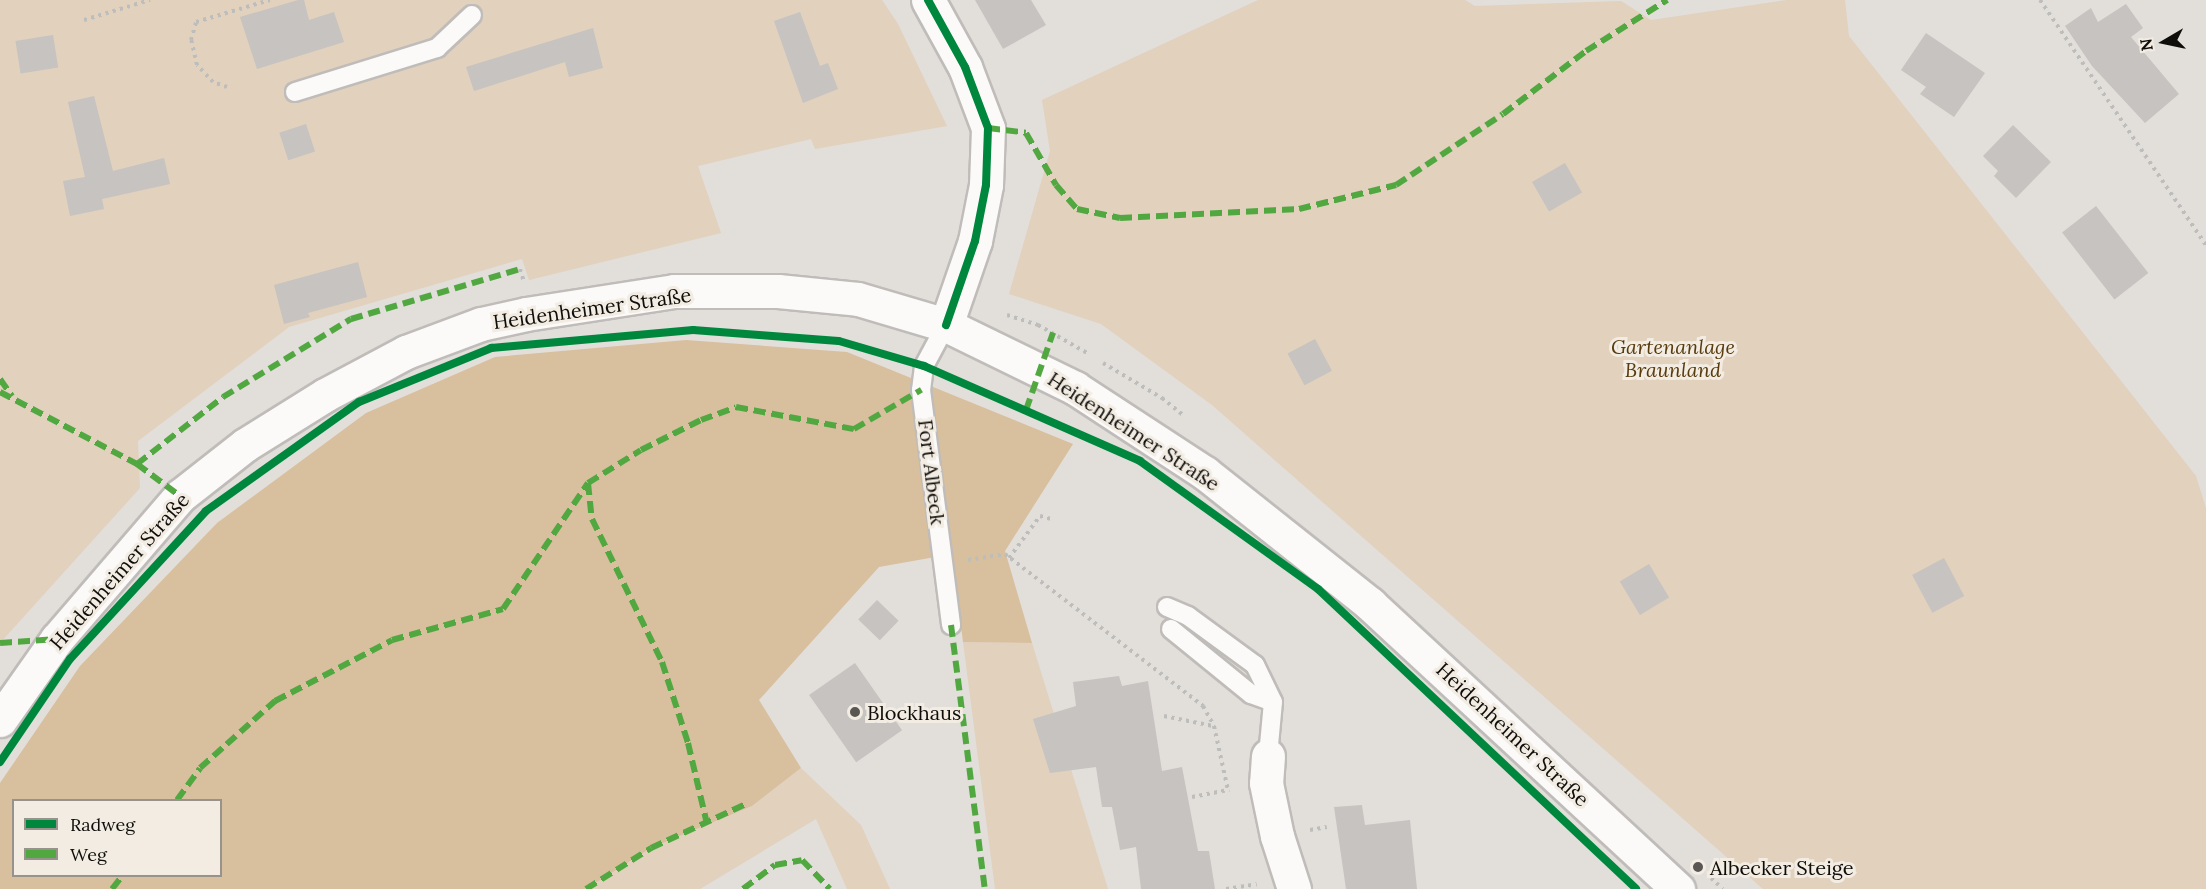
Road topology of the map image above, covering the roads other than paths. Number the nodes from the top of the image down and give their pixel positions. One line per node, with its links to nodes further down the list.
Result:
1 (928, 0): 4 (main road)
2 (472, 15): 3 (lane)
3 (295, 92)
4 (950, 312): 6 (lane, Fort Albeck); 9 (main road, Heidenheimer Straße); 12 (main road, Heidenheimer Straße)
5 (1167, 607): 8 (lane)
6 (951, 625)
7 (1171, 629): 8 (lane)
8 (1273, 702): 10 (lane)
9 (0, 720)
10 (1268, 756): 11 (main road)
11 (1294, 889)
12 (1678, 889)

